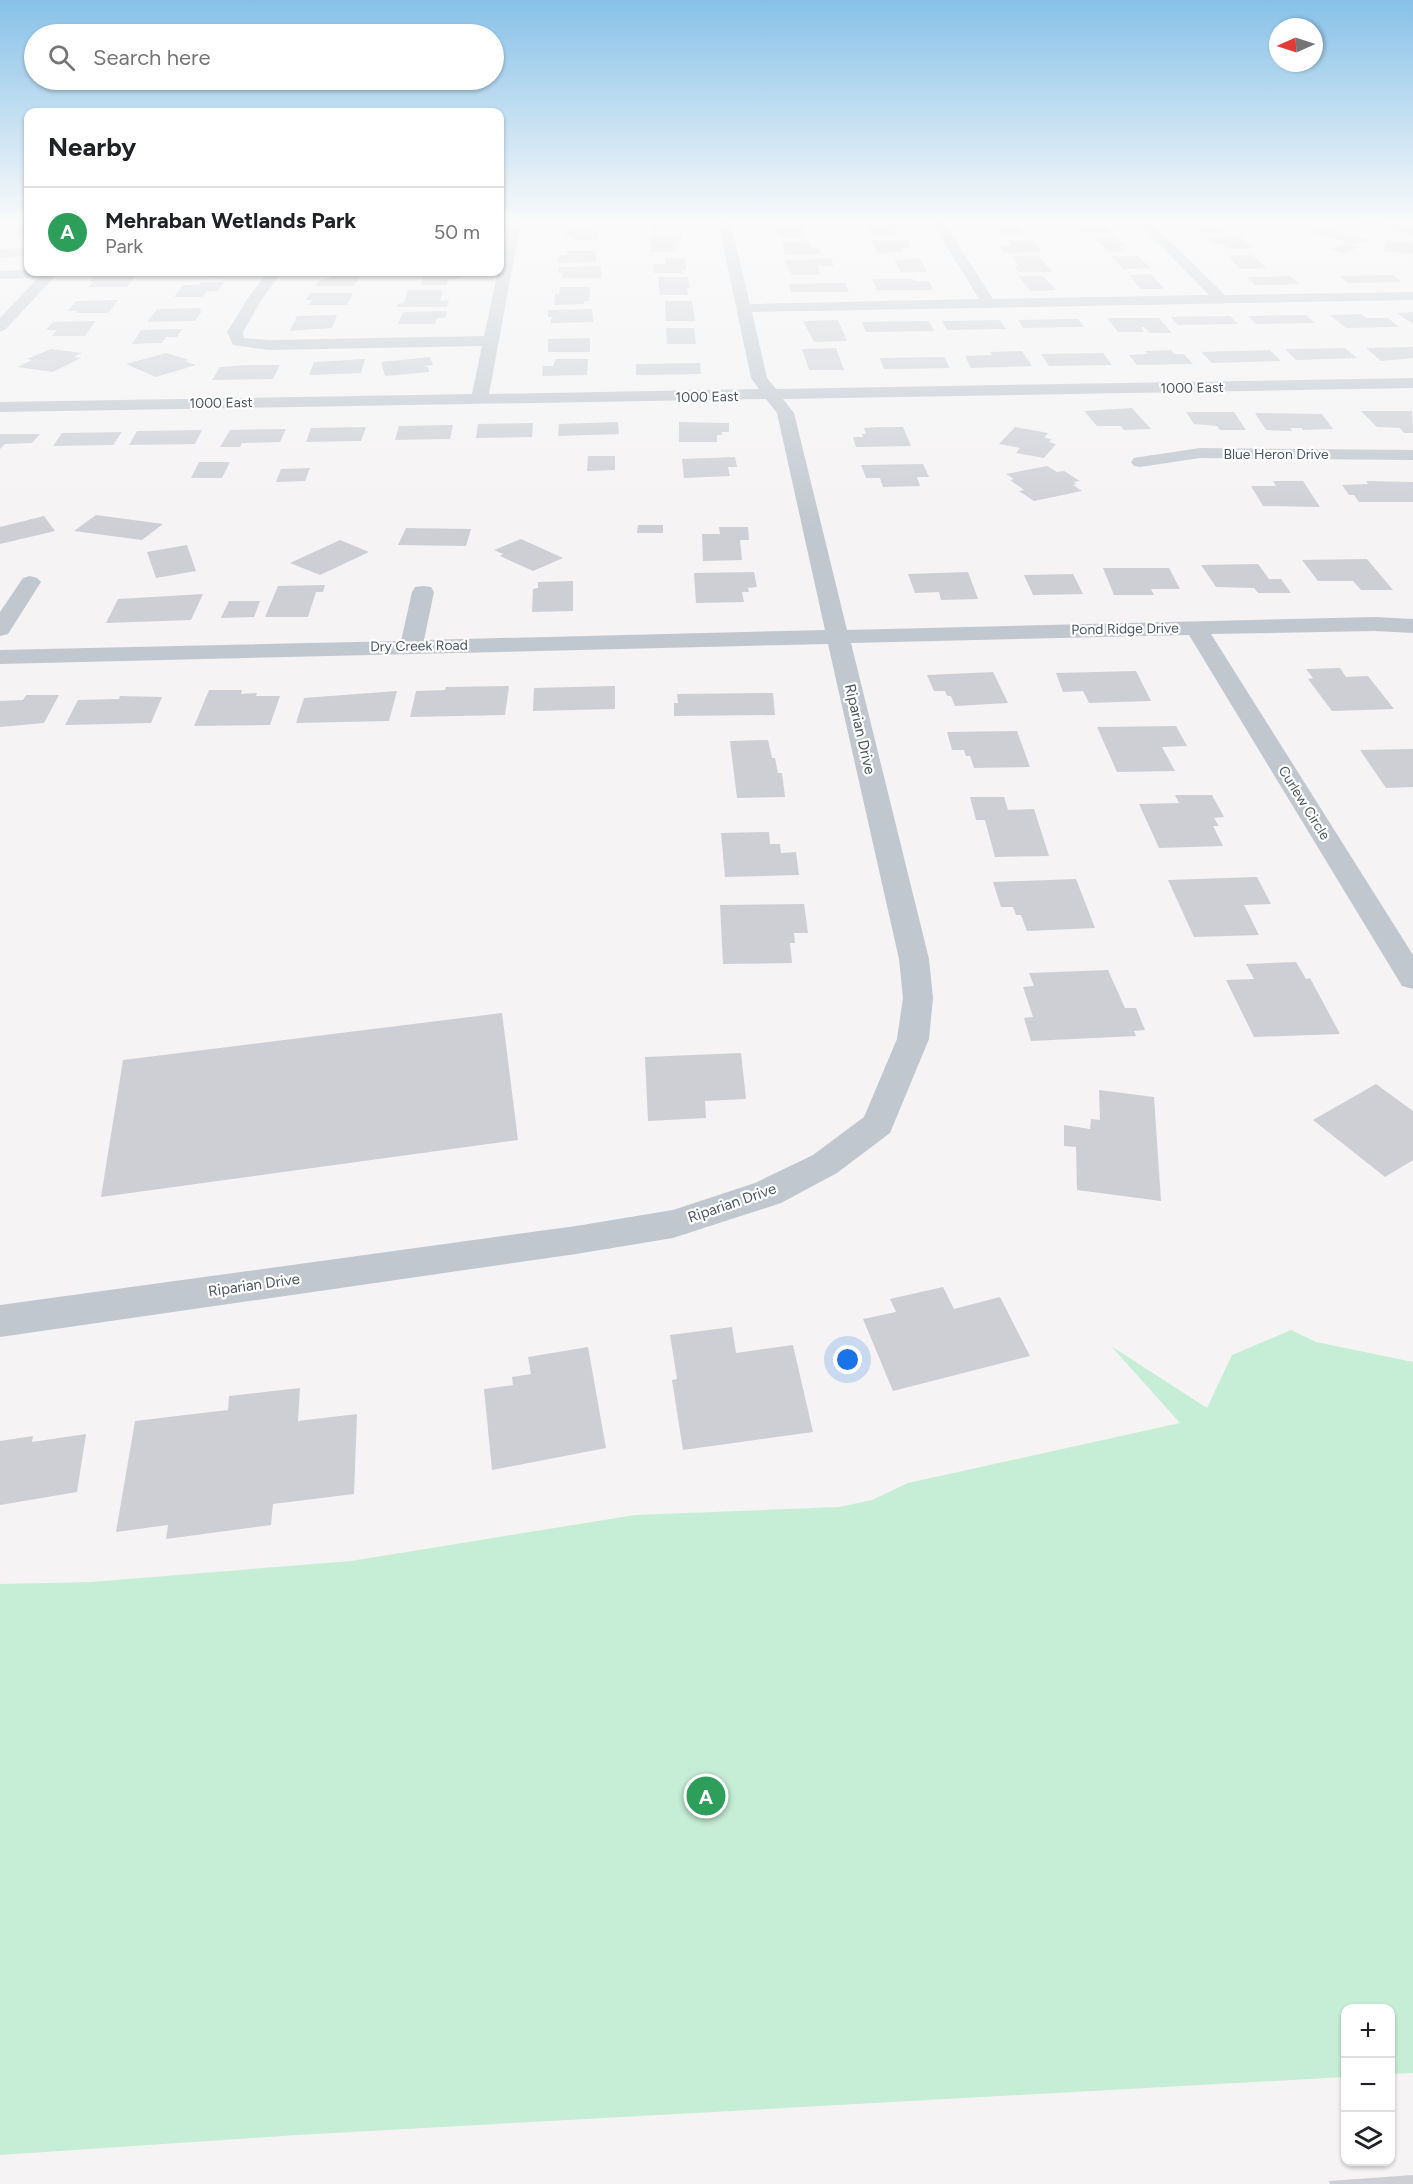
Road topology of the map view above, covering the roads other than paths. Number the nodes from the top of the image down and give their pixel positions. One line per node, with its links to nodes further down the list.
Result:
1 (240, 323): 4 (street)
2 (493, 323): 4 (street)
3 (747, 323): 6 (street, Riparian Drive)
4 (490, 341): 7 (street)
5 (1413, 383): 6 (street, 1000 East)
6 (772, 396): 7 (street, 1000 East); 16 (street, Riparian Drive)
7 (479, 400): 8 (street, 1000 East)
8 (0, 407)
9 (1413, 455): 10 (street, Blue Heron Drive)
10 (1140, 462)
11 (30, 582): 15 (street)
12 (423, 592): 17 (street)
13 (1413, 626): 14 (street, Pond Ridge Drive)
14 (1196, 628): 16 (street, Pond Ridge Drive); 19 (street, Curlew Circle)
15 (0, 629)
16 (837, 636): 17 (street, Dry Creek Road); 20 (street, Riparian Drive)
17 (411, 646): 18 (street, Dry Creek Road)
18 (0, 657)
19 (1413, 979)
20 (0, 1321)

